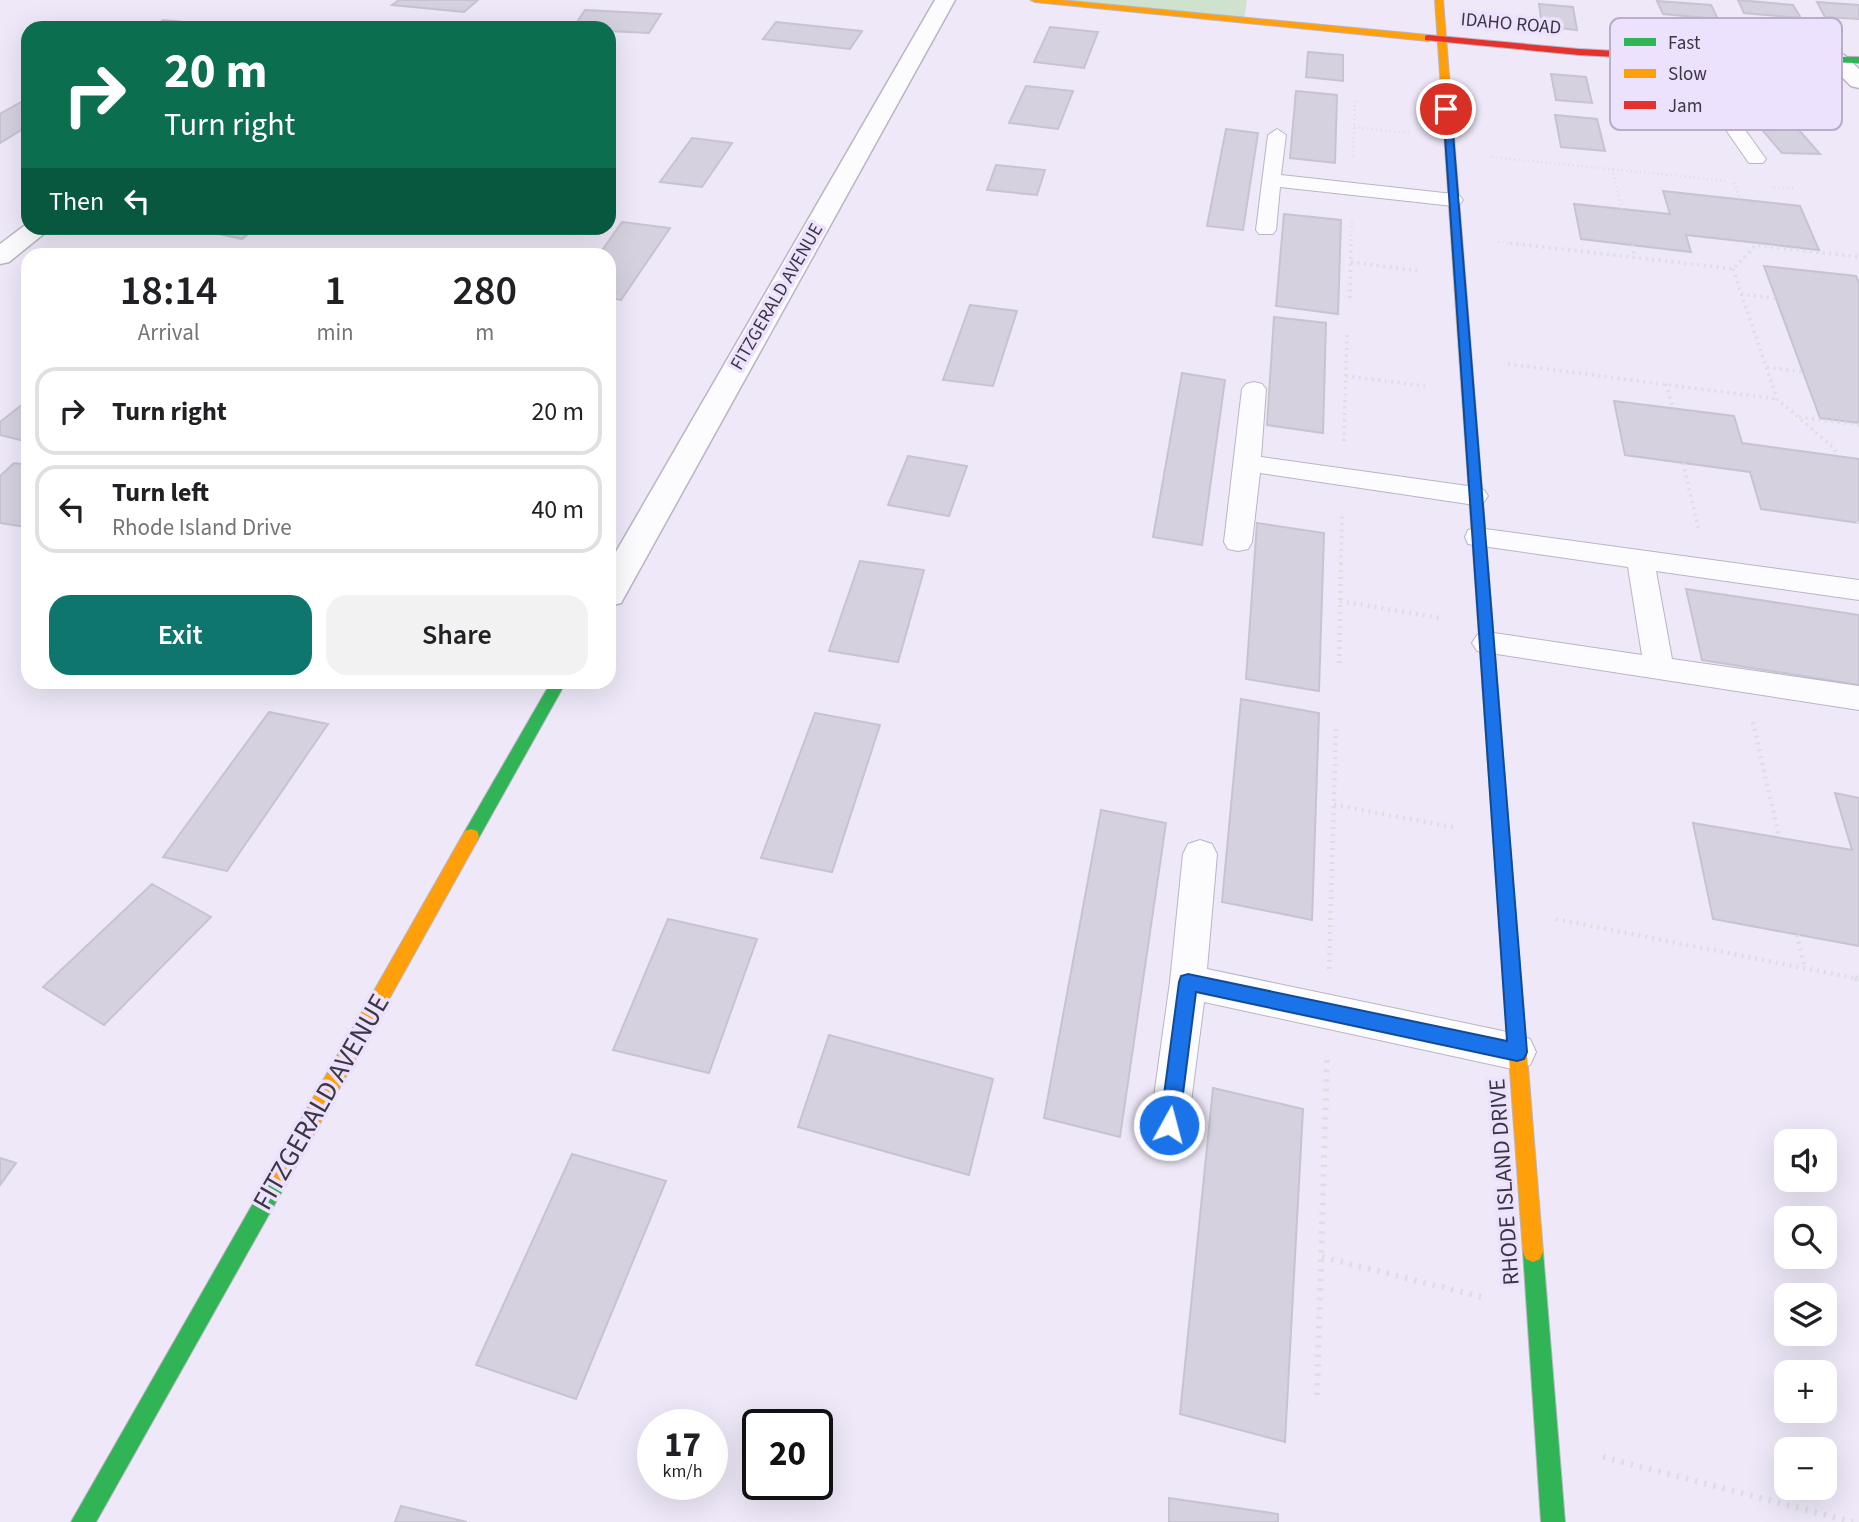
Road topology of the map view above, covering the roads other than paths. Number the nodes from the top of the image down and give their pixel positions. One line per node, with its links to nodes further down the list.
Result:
1 (945, 0): 22 (street, FITZGERALD AVENUE)
2 (1035, 0): 4 (street, IDAHO ROAD)
3 (1439, 0): 4 (street, RHODE ISLAND DRIVE)
4 (1441, 38): 5 (street, IDAHO ROAD); 12 (street, RHODE ISLAND DRIVE)
5 (1610, 54)
6 (1842, 65): 7 (street)
7 (1859, 80)
8 (1736, 130): 10 (lane)
9 (1277, 135): 11 (lane)
10 (1756, 159)
11 (1272, 180): 12 (lane); 13 (lane)
12 (1453, 200): 18 (street, RHODE ISLAND DRIVE)
13 (1266, 230)
14 (28, 235): 15 (street)
15 (0, 256)
16 (1254, 389): 17 (lane)
17 (1248, 463): 18 (lane); 20 (lane)
18 (1475, 496): 19 (street, RHODE ISLAND DRIVE)
19 (1478, 537): 21 (lane); 24 (street, RHODE ISLAND DRIVE)
20 (1238, 542)
21 (1640, 559): 23 (lane); 25 (lane)
22 (616, 581)
23 (1859, 590)
24 (1486, 635): 25 (lane); 30 (street, RHODE ISLAND DRIVE)
25 (1659, 668): 27 (lane)
26 (555, 689): 32 (street, FITZGERALD AVENUE)
27 (1859, 698)
28 (1200, 855): 29 (lane)
29 (1188, 982): 30 (lane); 31 (lane)
30 (1517, 1052): 33 (street, RHODE ISLAND DRIVE)
31 (1169, 1125)
32 (83, 1522)
33 (1553, 1522)

